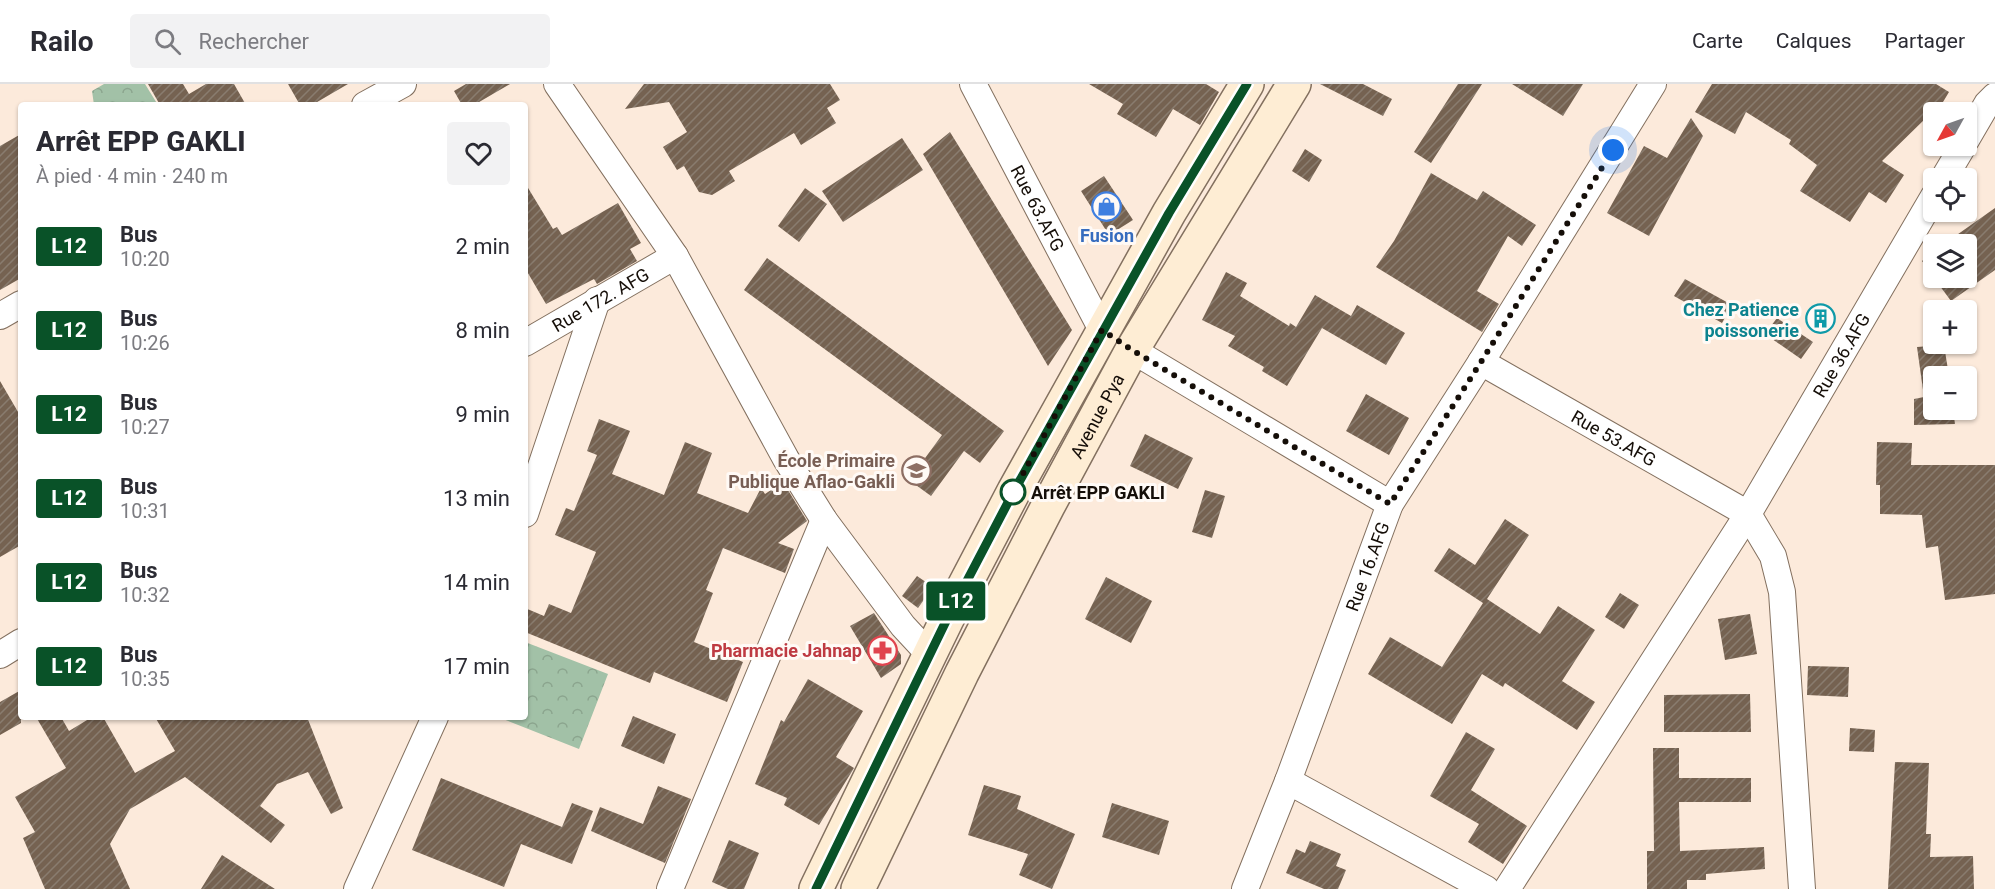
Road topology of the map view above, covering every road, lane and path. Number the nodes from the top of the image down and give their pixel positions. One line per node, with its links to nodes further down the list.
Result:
1 (403, 84): 7 (street)
2 (557, 84): 11 (street)
3 (1248, 84): 15 (main road, Avenue Pya)
4 (1294, 84): 17 (main road, Avenue Pya)
5 (1653, 84): 18 (street, Rue 16.AFG)
6 (985, 90): 15 (street, Rue 63.AFG)
7 (371, 102)
8 (1992, 103): 9 (street)
9 (1977, 124)
10 (1923, 215): 21 (street, Rue 36.AFG)
11 (675, 256): 12 (street, Rue 172. AFG); 22 (street)
12 (597, 300): 16 (street, Rue 172. AFG); 20 (street)
13 (18, 306): 14 (street)
14 (0, 316)
15 (1102, 330): 17 (main road); 24 (main road, Avenue Pya)
16 (528, 341)
17 (1132, 350): 19 (street); 26 (main road, Avenue Pya)
18 (1481, 362): 19 (street, Rue 16.AFG); 21 (street, Rue 53.AFG)
19 (1390, 504): 28 (street, Rue 16.AFG)
20 (528, 505)
21 (1748, 514): 35 (street, Rue 36.AFG); 36 (street)
22 (824, 520): 24 (street); 30 (street)
23 (18, 644): 25 (street)
24 (929, 654): 26 (main road); 31 (main road, Avenue Pya)
25 (0, 655)
26 (962, 673): 32 (main road, Avenue Pya)
27 (434, 720): 29 (street)
28 (1288, 781): 33 (street, Rue 16.AFG); 34 (street)
29 (357, 889)
30 (670, 889)
31 (816, 889)
32 (858, 889)
33 (1245, 889)
34 (1486, 889)
35 (1507, 889)
36 (1802, 889)

